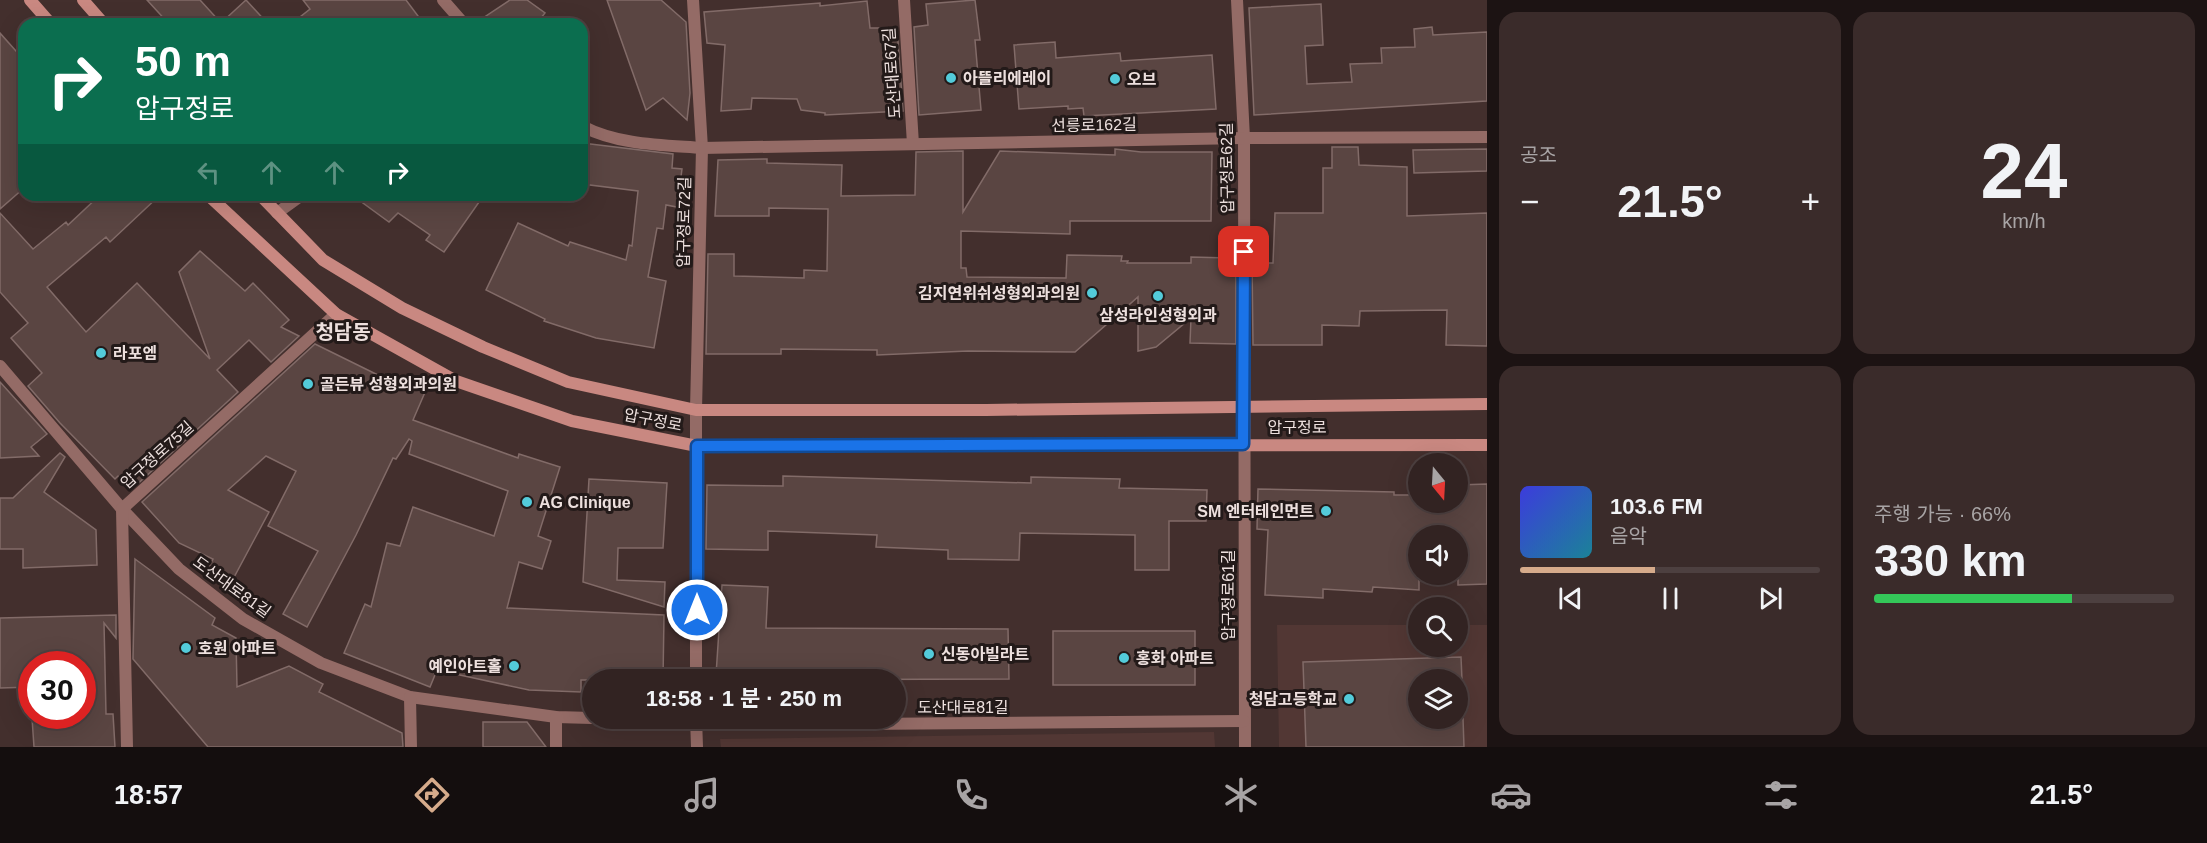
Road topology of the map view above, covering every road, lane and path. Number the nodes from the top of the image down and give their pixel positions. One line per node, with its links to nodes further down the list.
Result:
1 (30, 0): 7 (main road)
2 (83, 0): 8 (main road)
3 (443, 0): 9 (street)
4 (693, 0): 14 (street, 압구정로72길)
5 (904, 0): 13 (street, 도산대로67길)
6 (1237, 0): 12 (street, 압구정로62길)
7 (46, 18)
8 (99, 18)
9 (459, 18)
10 (588, 129): 14 (street, 선릉로162길)
11 (1487, 137): 12 (street, 선릉로162길)
12 (1244, 138): 13 (street, 선릉로162길); 22 (street, 압구정로62길)
13 (913, 144): 14 (street, 선릉로162길)
14 (702, 148): 23 (street, 압구정로72길)
15 (214, 201): 19 (main road, 압구정로)
16 (266, 201): 18 (main road, 압구정로)
17 (294, 201): 18 (street)
18 (277, 213): 23 (main road, 압구정로)
19 (336, 314): 26 (main road, 압구정로); 27 (street, 압구정로75길)
20 (0, 366): 27 (street, 도산대로81길)
21 (1487, 404): 22 (main road, 압구정로)
22 (1244, 406): 23 (main road, 압구정로); 24 (street, 압구정로62길)
23 (696, 410): 26 (street, 압구정로72길)
24 (1243, 444): 25 (main road, 압구정로); 26 (main road, 압구정로); 32 (street, 압구정로61길)
25 (1487, 445)
26 (697, 446): 28 (street, 압구정로72길)
27 (122, 509): 29 (street, 도산대로81길); 35 (street, 압구정로75길)
28 (696, 669)
29 (410, 697): 30 (street, 도산대로81길); 36 (street)
30 (556, 717): 31 (street, 도산대로81길); 37 (street)
31 (582, 718)
32 (1244, 721): 33 (street, 도산대로81길); 39 (street, 압구정로61길)
33 (906, 724)
34 (696, 729): 38 (street)
35 (127, 747)
36 (411, 747)
37 (556, 747)
38 (697, 747)
39 (1245, 747)

